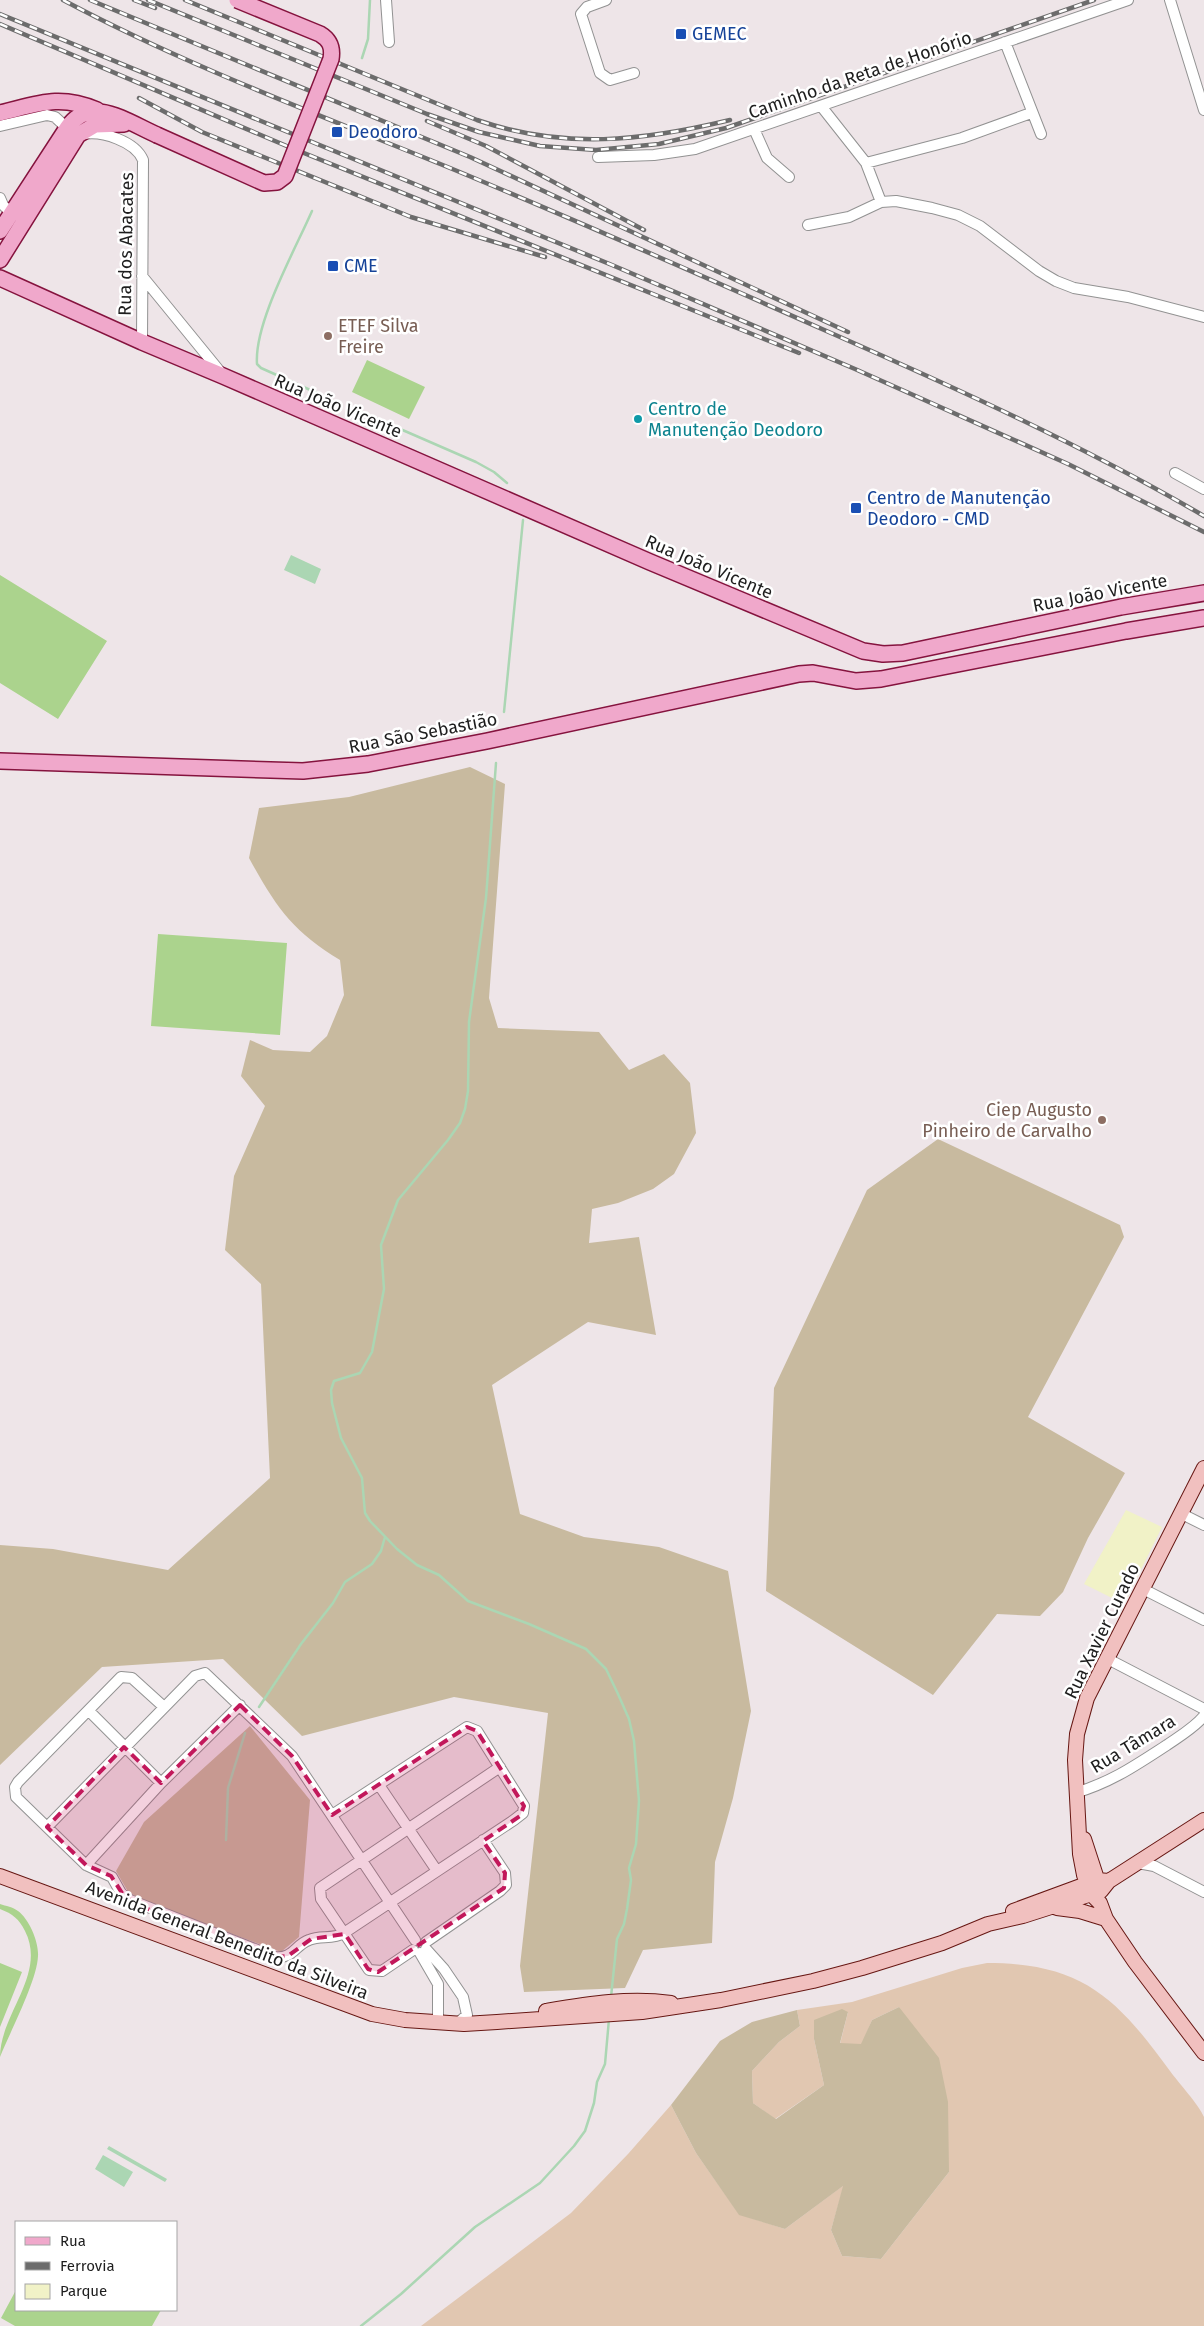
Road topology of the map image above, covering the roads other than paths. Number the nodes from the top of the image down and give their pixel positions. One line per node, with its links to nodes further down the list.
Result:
1 (237, 0): 15 (main road, bridge)
2 (386, 0): 6 (street)
3 (606, 0): 8 (street)
4 (1128, 0): 7 (street, Caminho da Reta de Honório)
5 (1170, 0): 9 (street)
6 (389, 42)
7 (1005, 42): 10 (street, Caminho da Reta de Honório); 14 (street)
8 (634, 73)
9 (1201, 88): 11 (street)
10 (821, 106): 17 (street, Caminho da Reta de Honório); 21 (street)
11 (1204, 110)
12 (104, 112): 13 (main road); 15 (main road); 18 (main road)
13 (0, 113)
14 (1031, 113): 19 (street); 21 (street)
15 (133, 124): 18 (main road)
16 (0, 126): 18 (street)
17 (754, 129): 20 (street, Caminho da Reta de Honório); 22 (street)
18 (72, 132): 25 (main road); 28 (main road); 29 (street, Rua dos Abacates)
19 (1041, 134)
20 (598, 157)
21 (866, 163): 24 (street)
22 (788, 177)
23 (0, 198): 25 (street)
24 (881, 202): 26 (street); 31 (street)
25 (11, 213): 27 (main road)
26 (808, 225)
27 (0, 231)
28 (0, 260)
29 (142, 276): 32 (street, Rua dos Abacates); 33 (street, Rua João Vicente)
30 (0, 278): 32 (main road, Rua João Vicente)
31 (1204, 317)
32 (142, 342): 33 (main road, Rua João Vicente)
33 (224, 376): 37 (main road, Rua João Vicente)
34 (1175, 473): 35 (street)
35 (1204, 489)
36 (1204, 593): 37 (main road, Rua João Vicente)
37 (1121, 607): 39 (main road)
38 (1204, 618): 39 (main road)
39 (1126, 631): 40 (main road, Rua São Sebastião)
40 (0, 761)
41 (1204, 1468): 42 (main road, Rua Xavier Curado)
42 (1180, 1513): 43 (street); 44 (main road, Rua Xavier Curado)
43 (1204, 1526)
44 (1142, 1588): 45 (street); 46 (main road, Rua Xavier Curado)
45 (1204, 1620)
46 (1106, 1658): 49 (street); 56 (main road, Rua Xavier Curado)
47 (240, 1705): 48 (street); 54 (street); 57 (street)
48 (164, 1707): 50 (street); 52 (street)
49 (1204, 1709)
50 (89, 1711): 52 (street); 59 (street)
51 (1204, 1716): 56 (street, Rua Tâmara)
52 (124, 1747): 54 (street); 59 (street)
53 (500, 1767): 55 (street); 60 (street); 61 (street)
54 (161, 1783): 65 (street)
55 (379, 1785): 57 (street); 60 (street)
56 (1075, 1793): 69 (main road, Rua Xavier Curado)
57 (332, 1815): 63 (street)
58 (1204, 1820): 62 (main road)
59 (47, 1827): 65 (street)
60 (408, 1828): 63 (street); 67 (street)
61 (483, 1840): 67 (street); 76 (street)
62 (1158, 1850): 64 (main road); 66 (street)
63 (362, 1859): 71 (street); 75 (street)
64 (1138, 1864): 66 (street); 69 (main road)
65 (86, 1865): 75 (street)
66 (1160, 1868): 70 (street)
67 (437, 1871): 71 (street)
68 (0, 1876): 77 (main road, Avenida General Benedito da Silveira)
69 (1098, 1889): 72 (main road, Avenida General Benedito da Silveira); 73 (main road, Rua Xavier Curado); 74 (main road, Avenida General Benedito da Silveira)
70 (1204, 1892)
71 (391, 1902): 75 (street); 76 (street)
72 (1048, 1908): 73 (main road); 74 (main road, Avenida General Benedito da Silveira)
73 (1106, 1919): 78 (main road, Rua Xavier Curado)
74 (988, 1924): 77 (main road, Avenida General Benedito da Silveira)
75 (344, 1933): 76 (street)
76 (421, 1949): 77 (street); 77 (street)
77 (452, 2020)
78 (1204, 2053)

